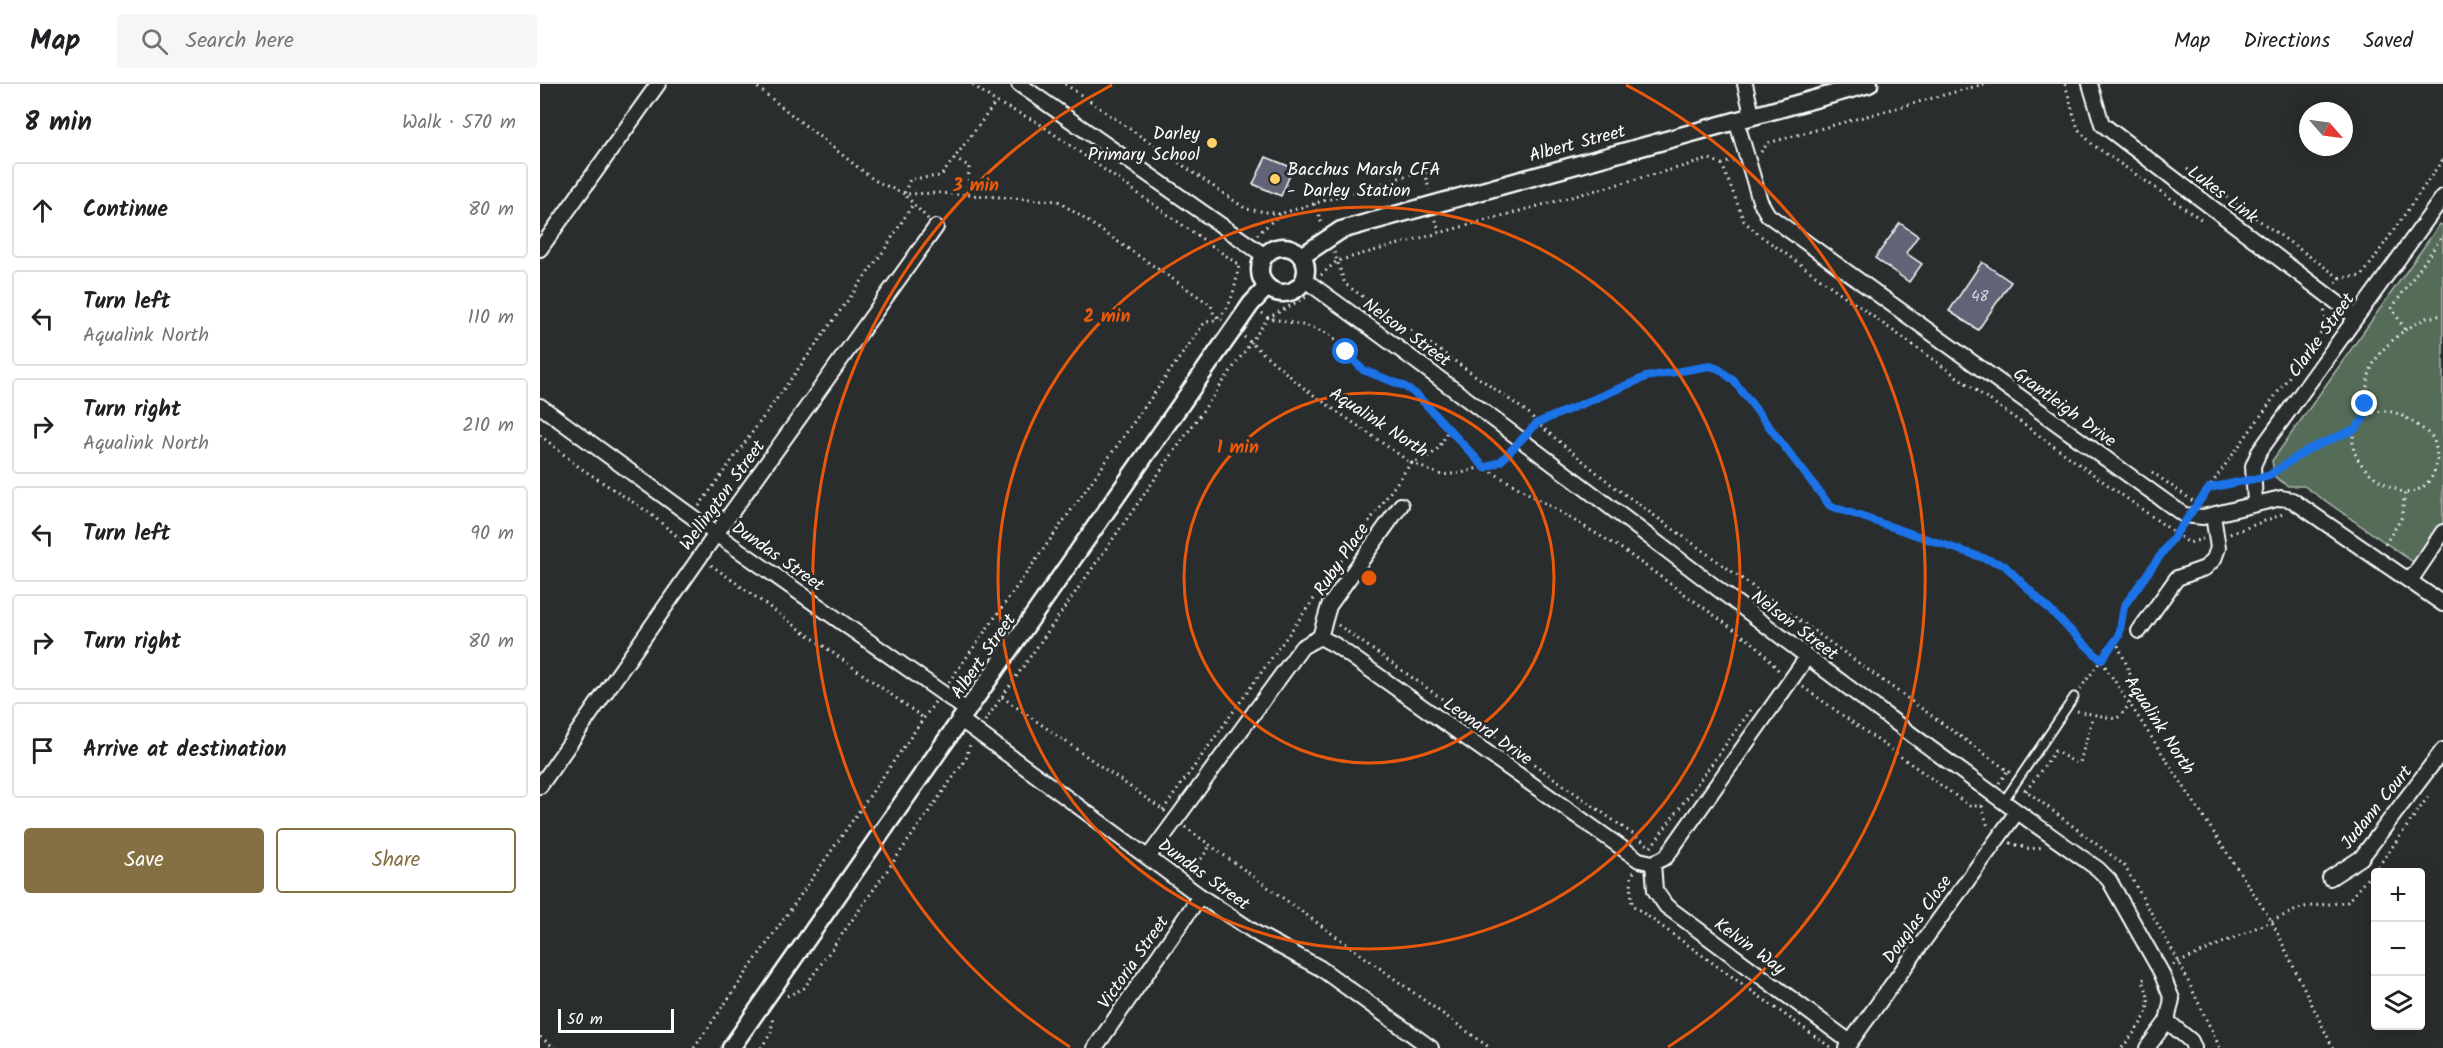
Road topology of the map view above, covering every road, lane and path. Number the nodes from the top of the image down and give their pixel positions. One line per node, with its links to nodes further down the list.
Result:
1 (658, 84): 27 (street)
2 (753, 84): 17 (path)
3 (972, 84): 10 (path)
4 (1019, 84): 28 (street)
5 (1065, 84): 22 (path)
6 (1746, 84): 11 (street)
7 (1869, 84): 11 (street, Albert Street)
8 (1984, 84): 13 (path)
9 (2090, 84): 35 (street, Lukes Link)
10 (996, 102): 14 (path); 34 (path)
11 (1752, 115): 12 (street, Albert Street)
12 (1736, 120): 13 (street, Grantleigh Drive); 20 (street, Albert Street)
13 (1747, 156): 24 (path); 59 (street, Grantleigh Drive)
14 (954, 159): 17 (path); 18 (path)
15 (2443, 159): 31 (path)
16 (2186, 168): 31 (path)
17 (904, 194): 18 (path); 21 (path)
18 (968, 195): 38 (path)
19 (2443, 197): 39 (street, Clarke Street)
20 (1432, 203): 22 (path); 24 (path); 26 (street, Albert Street)
21 (913, 204): 23 (path); 58 (path)
22 (1314, 204): 26 (path)
23 (936, 228): 61 (street, Wellington Street)
24 (1438, 233): 30 (path)
25 (2443, 235): 41 (path)
26 (1328, 239): 29 (street, Albert Street); 30 (path)
27 (540, 249)
28 (1265, 256): 29 (street); 33 (street)
29 (1302, 256): 32 (street)
30 (1337, 261): 32 (path); 45 (path)
31 (2340, 278): 35 (path)
32 (1309, 283): 33 (street); 40 (path); 49 (street, Nelson Street)
33 (1267, 286): 36 (street, Albert Street)
34 (1234, 292): 36 (path); 38 (path)
35 (2327, 296): 39 (street, Lukes Link); 53 (path)
36 (1251, 304): 40 (path); 81 (street, Albert Street)
37 (2443, 315): 41 (path)
38 (1218, 317): 75 (path)
39 (2356, 317): 52 (street, Clarke Street)
40 (1269, 318): 42 (path); 46 (path)
41 (2405, 330): 44 (path)
42 (1251, 343): 50 (path, Aqualink North); 76 (path)
43 (540, 406): 58 (street, Dundas Street)
44 (2365, 417): 47 (path); 54 (path)
45 (1537, 423): 49 (path, Aqualink North); 73 (path, Aqualink North); 86 (path)
46 (1448, 429): 50 (path); 51 (path)
47 (2355, 429): 52 (path); 54 (path)
48 (540, 435): 62 (path)
49 (1520, 441): 51 (path, Aqualink North); 72 (street, Nelson Street)
50 (1411, 463): 51 (path, Aqualink North); 67 (path)
51 (1485, 468): 74 (path)
52 (2254, 479): 53 (path); 55 (street, Clarke Street)
53 (2209, 488): 59 (path)
54 (2404, 494): 64 (path)
55 (2255, 503): 57 (street); 64 (street)
56 (1401, 505): 68 (street, Ruby Place)
57 (2213, 515): 59 (street); 69 (street)
58 (691, 516): 61 (street, Dundas Street); 62 (path)
59 (2189, 516): 71 (path)
60 (2443, 532): 65 (street)
61 (716, 534): 63 (street, Wellington Street); 75 (street, Dundas Street)
62 (676, 536): 63 (path)
63 (701, 555): 83 (path); 88 (street, Wellington Street)
64 (2377, 557): 65 (street)
65 (2410, 581): 66 (street)
66 (2443, 604)
67 (1310, 605): 68 (path); 91 (path)
68 (1326, 616): 70 (street, Ruby Place); 96 (path)
69 (2139, 631)
70 (1320, 637): 93 (street); 98 (street, Leonard Drive)
71 (2116, 641): 73 (path); 79 (path)
72 (1808, 657): 74 (street); 90 (street, Nelson Street)
73 (2101, 660): 77 (path); 79 (path, Aqualink North)
74 (1793, 680): 94 (path); 98 (street)
75 (941, 692): 81 (street, Dundas Street); 83 (path)
76 (1002, 697): 84 (path); 91 (path)
77 (2074, 697): 80 (lane)
78 (1758, 699): 96 (path)
79 (2129, 703): 82 (path); 102 (path, Aqualink North)
80 (2069, 705): 82 (path); 90 (lane)
81 (965, 716): 84 (street, Dundas Street); 111 (street, Albert Street)
82 (2093, 716): 89 (path)
83 (922, 718): 110 (path)
84 (977, 733): 97 (street, Dundas Street); 104 (path)
85 (2443, 750): 99 (street, Judann Court)
86 (2008, 770)
87 (2436, 785): 102 (path)
88 (540, 786)
89 (2026, 791)
90 (2002, 802): 92 (street, Nelson Street)
91 (1163, 810): 93 (path)
92 (2017, 812): 103 (street, Nelson Street); 108 (street, Douglas Close)
93 (1176, 821): 95 (path); 97 (street)
94 (1988, 829)
95 (1210, 846): 100 (path); 115 (path)
96 (1652, 847): 98 (path)
97 (1149, 856): 100 (street, Dundas Street)
98 (1646, 862): 108 (street, Kelvin Way); 116 (path)
99 (2330, 878)
100 (1184, 882): 101 (street, Dundas Street)
101 (1200, 896): 113 (street, Victoria Street); 114 (street, Dundas Street)
102 (2271, 920): 103 (path); 120 (path, Aqualink North)
103 (2162, 972): 106 (street, Nelson Street); 117 (path)
104 (785, 997)
105 (774, 1012): 112 (path)
106 (2168, 1021): 118 (street); 119 (street)
107 (540, 1037): 109 (path)
108 (1848, 1045)
109 (555, 1048)
110 (694, 1048)
111 (731, 1048)
112 (761, 1048)
113 (1095, 1048)
114 (1431, 1048)
115 (1490, 1048)
116 (1829, 1048)
117 (2122, 1048)
118 (2148, 1048)
119 (2194, 1048)
120 (2333, 1048)

